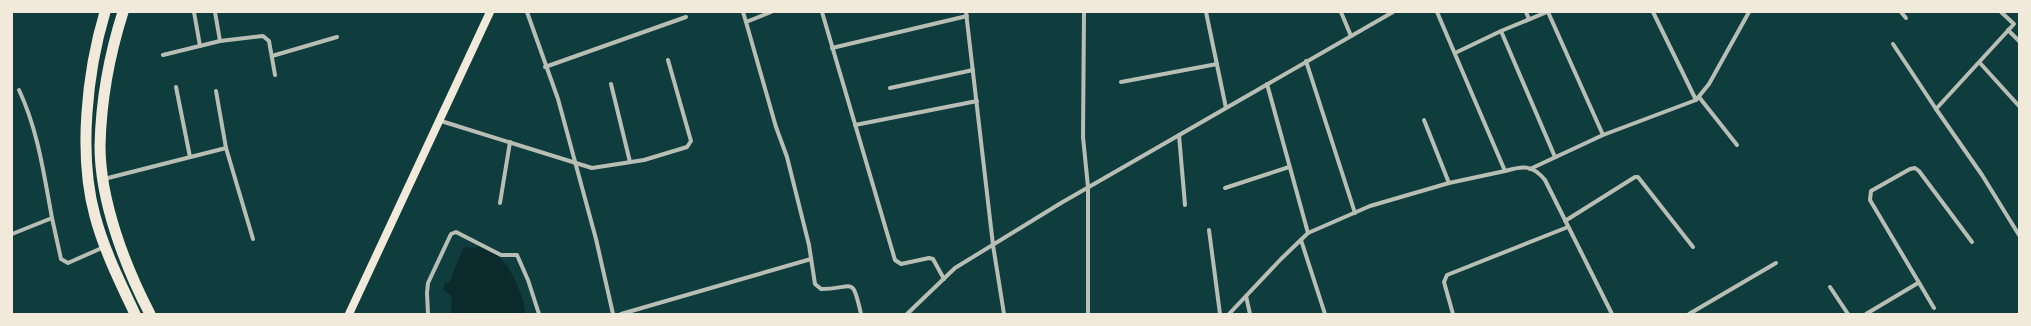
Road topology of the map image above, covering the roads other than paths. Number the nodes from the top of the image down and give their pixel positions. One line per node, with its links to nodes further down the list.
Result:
1 (105, 12): 58 (highway)
2 (122, 12): 57 (highway)
3 (194, 12): 33 (street)
4 (215, 12): 30 (street)
5 (490, 12): 59 (main road)
6 (527, 12): 42 (street)
7 (743, 12): 25 (street)
8 (771, 12): 25 (street)
9 (822, 12): 34 (street)
10 (1084, 12): 76 (street)
11 (1206, 12): 41 (street)
12 (1341, 12): 28 (street)
13 (1393, 12): 28 (street)
14 (1437, 12): 35 (street)
15 (1526, 12): 24 (street)
16 (1548, 12): 24 (street); 63 (street)
17 (1653, 12): 52 (street)
18 (1750, 12): 52 (street)
19 (1901, 12): 23 (street)
20 (2001, 12): 26 (street)
21 (966, 14): 34 (street); 43 (street)
22 (686, 17): 42 (street)
23 (1906, 18)
24 (1529, 19): 27 (street)
25 (746, 22): 94 (street)
26 (2008, 30): 31 (street); 40 (street)
27 (1501, 31): 35 (street); 68 (street)
28 (1351, 36): 39 (street)
29 (337, 37): 37 (street)
30 (220, 41): 33 (street); 37 (street)
31 (2019, 41)
32 (1893, 44): 56 (street)
33 (200, 46): 36 (street)
34 (832, 48): 61 (street)
35 (1455, 53): 73 (street)
36 (163, 55)
37 (272, 56): 44 (street)
38 (668, 60): 69 (street)
39 (1306, 61): 47 (street); 80 (street)
40 (1980, 63): 54 (street); 56 (street)
41 (1216, 64): 45 (street); 55 (street)
42 (545, 67): 70 (street)
43 (973, 70): 49 (street); 53 (street)
44 (275, 75)
45 (1121, 82)
46 (611, 84): 69 (street)
47 (1267, 84): 55 (street); 71 (street)
48 (176, 87): 67 (street)
49 (890, 88)
50 (19, 90): 81 (street)
51 (216, 91): 66 (street)
52 (1698, 98): 63 (street); 65 (street)
53 (977, 101): 61 (street); 91 (street)
54 (2019, 106)
55 (1226, 108): 62 (street)
56 (1936, 109): 87 (street)
57 (102, 112): 58 (highway); 74 (highway)
58 (87, 113): 92 (highway)
59 (441, 120): 64 (street); 103 (main road)
60 (1424, 120): 75 (street)
61 (855, 126): 96 (street)
62 (1180, 135): 76 (street); 79 (street)
63 (1603, 135): 68 (street)
64 (510, 142): 70 (street); 78 (street)
65 (1737, 145)
66 (226, 148): 67 (street); 88 (street)
67 (190, 157): 74 (street)
68 (1555, 157): 72 (street)
69 (630, 162): 70 (street)
70 (576, 163): 106 (street)
71 (1289, 167): 77 (street); 85 (street)
72 (1530, 169): 73 (street); 82 (street)
73 (1505, 171): 75 (street)
74 (104, 179): 102 (highway)
75 (1449, 183): 80 (street)
76 (1088, 187): 91 (street); 111 (street)
77 (1225, 188)
78 (500, 203)
79 (1185, 205)
80 (1355, 213): 85 (street)
81 (52, 218): 86 (street); 92 (street)
82 (1565, 221): 83 (street); 93 (street)
83 (1568, 227): 116 (street); 117 (street)
84 (1208, 230): 112 (street)
85 (1308, 233): 89 (street)
86 (12, 234)
87 (2019, 235)
88 (253, 239)
89 (1301, 240): 99 (street); 115 (street)
90 (1972, 242): 97 (street)
91 (993, 245): 96 (street); 110 (street)
92 (104, 247): 101 (highway)
93 (1693, 248)
94 (811, 259): 107 (street); 108 (street)
95 (1776, 263): 118 (street)
96 (944, 279): 109 (street)
97 (1918, 283): 100 (street); 120 (street)
98 (1830, 287): 119 (street)
99 (1246, 296): 113 (street); 114 (street)
100 (1934, 308)
101 (135, 314)
102 (150, 314)
103 (349, 314)
104 (428, 314): 105 (street)
105 (539, 314)
106 (613, 314)
107 (620, 314)
108 (861, 314)
109 (907, 314)
110 (1004, 314)
111 (1088, 314)
112 (1220, 314)
113 (1229, 314)
114 (1250, 314)
115 (1325, 314)
116 (1454, 314)
117 (1612, 314)
118 (1689, 314)
119 (1848, 314)
120 (1866, 314)

